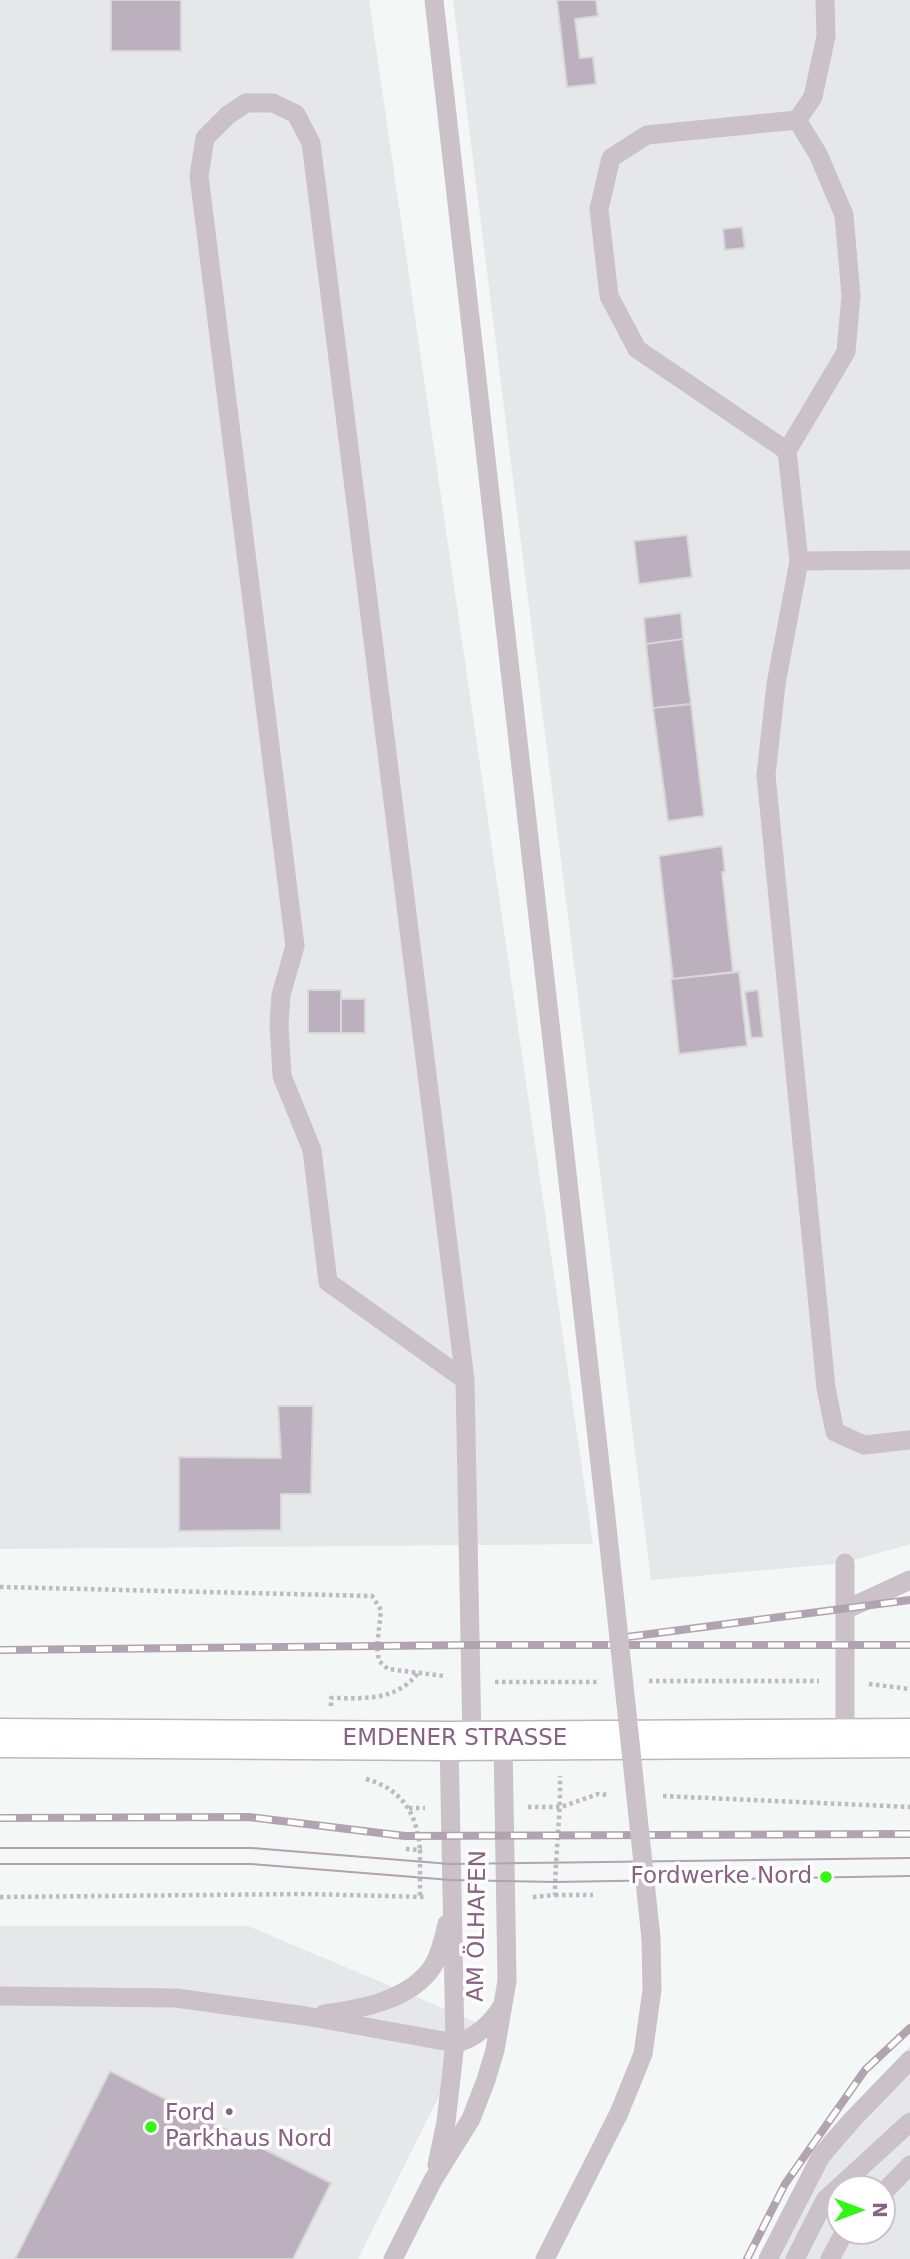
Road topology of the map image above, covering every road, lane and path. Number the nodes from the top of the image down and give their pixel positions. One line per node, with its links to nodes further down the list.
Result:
1 (435, 0): 42 (lane, bridge)
2 (825, 0): 3 (lane)
3 (797, 120): 4 (lane); 4 (lane)
4 (787, 452): 6 (lane)
5 (910, 560): 6 (lane)
6 (799, 561): 8 (lane)
7 (465, 1380): 7 (lane); 13 (lane)
8 (909, 1440)
9 (845, 1563): 12 (lane)
10 (910, 1580): 12 (lane)
11 (0, 1587): 13 (path)
12 (845, 1610): 15 (lane)
13 (471, 1679): 16 (path); 21 (lane)
14 (646, 1681): 15 (path)
15 (845, 1681): 17 (path); 19 (lane)
16 (605, 1682)
17 (910, 1689)
18 (0, 1738): 21 (street, EMDENER STRASSE)
19 (845, 1738): 20 (street, EMDENER STRASSE); 21 (street, EMDENER STRASSE)
20 (910, 1738)
21 (474, 1741): 30 (lane, AM ÖLHAFEN); 31 (lane, AM ÖLHAFEN)
22 (620, 1795): 26 (path)
23 (654, 1796): 24 (path)
24 (910, 1807)
25 (406, 1849): 29 (path)
26 (555, 1895): 27 (path); 31 (path)
27 (593, 1895)
28 (0, 1897): 29 (path)
29 (420, 1897): 30 (path)
30 (452, 1897): 34 (lane); 35 (lane, AM ÖLHAFEN)
31 (504, 1899): 33 (lane, AM ÖLHAFEN)
32 (0, 1996): 34 (lane)
33 (504, 2003): 35 (lane); 39 (lane, AM ÖLHAFEN)
34 (306, 2016): 35 (lane)
35 (455, 2043): 39 (lane, AM ÖLHAFEN)
36 (910, 2060): 43 (lane)
37 (910, 2122): 44 (lane)
38 (910, 2165): 40 (lane)
39 (433, 2180): 41 (lane, AM ÖLHAFEN)
40 (896, 2180)
41 (393, 2259)
42 (545, 2259)
43 (768, 2259)
44 (795, 2259)

